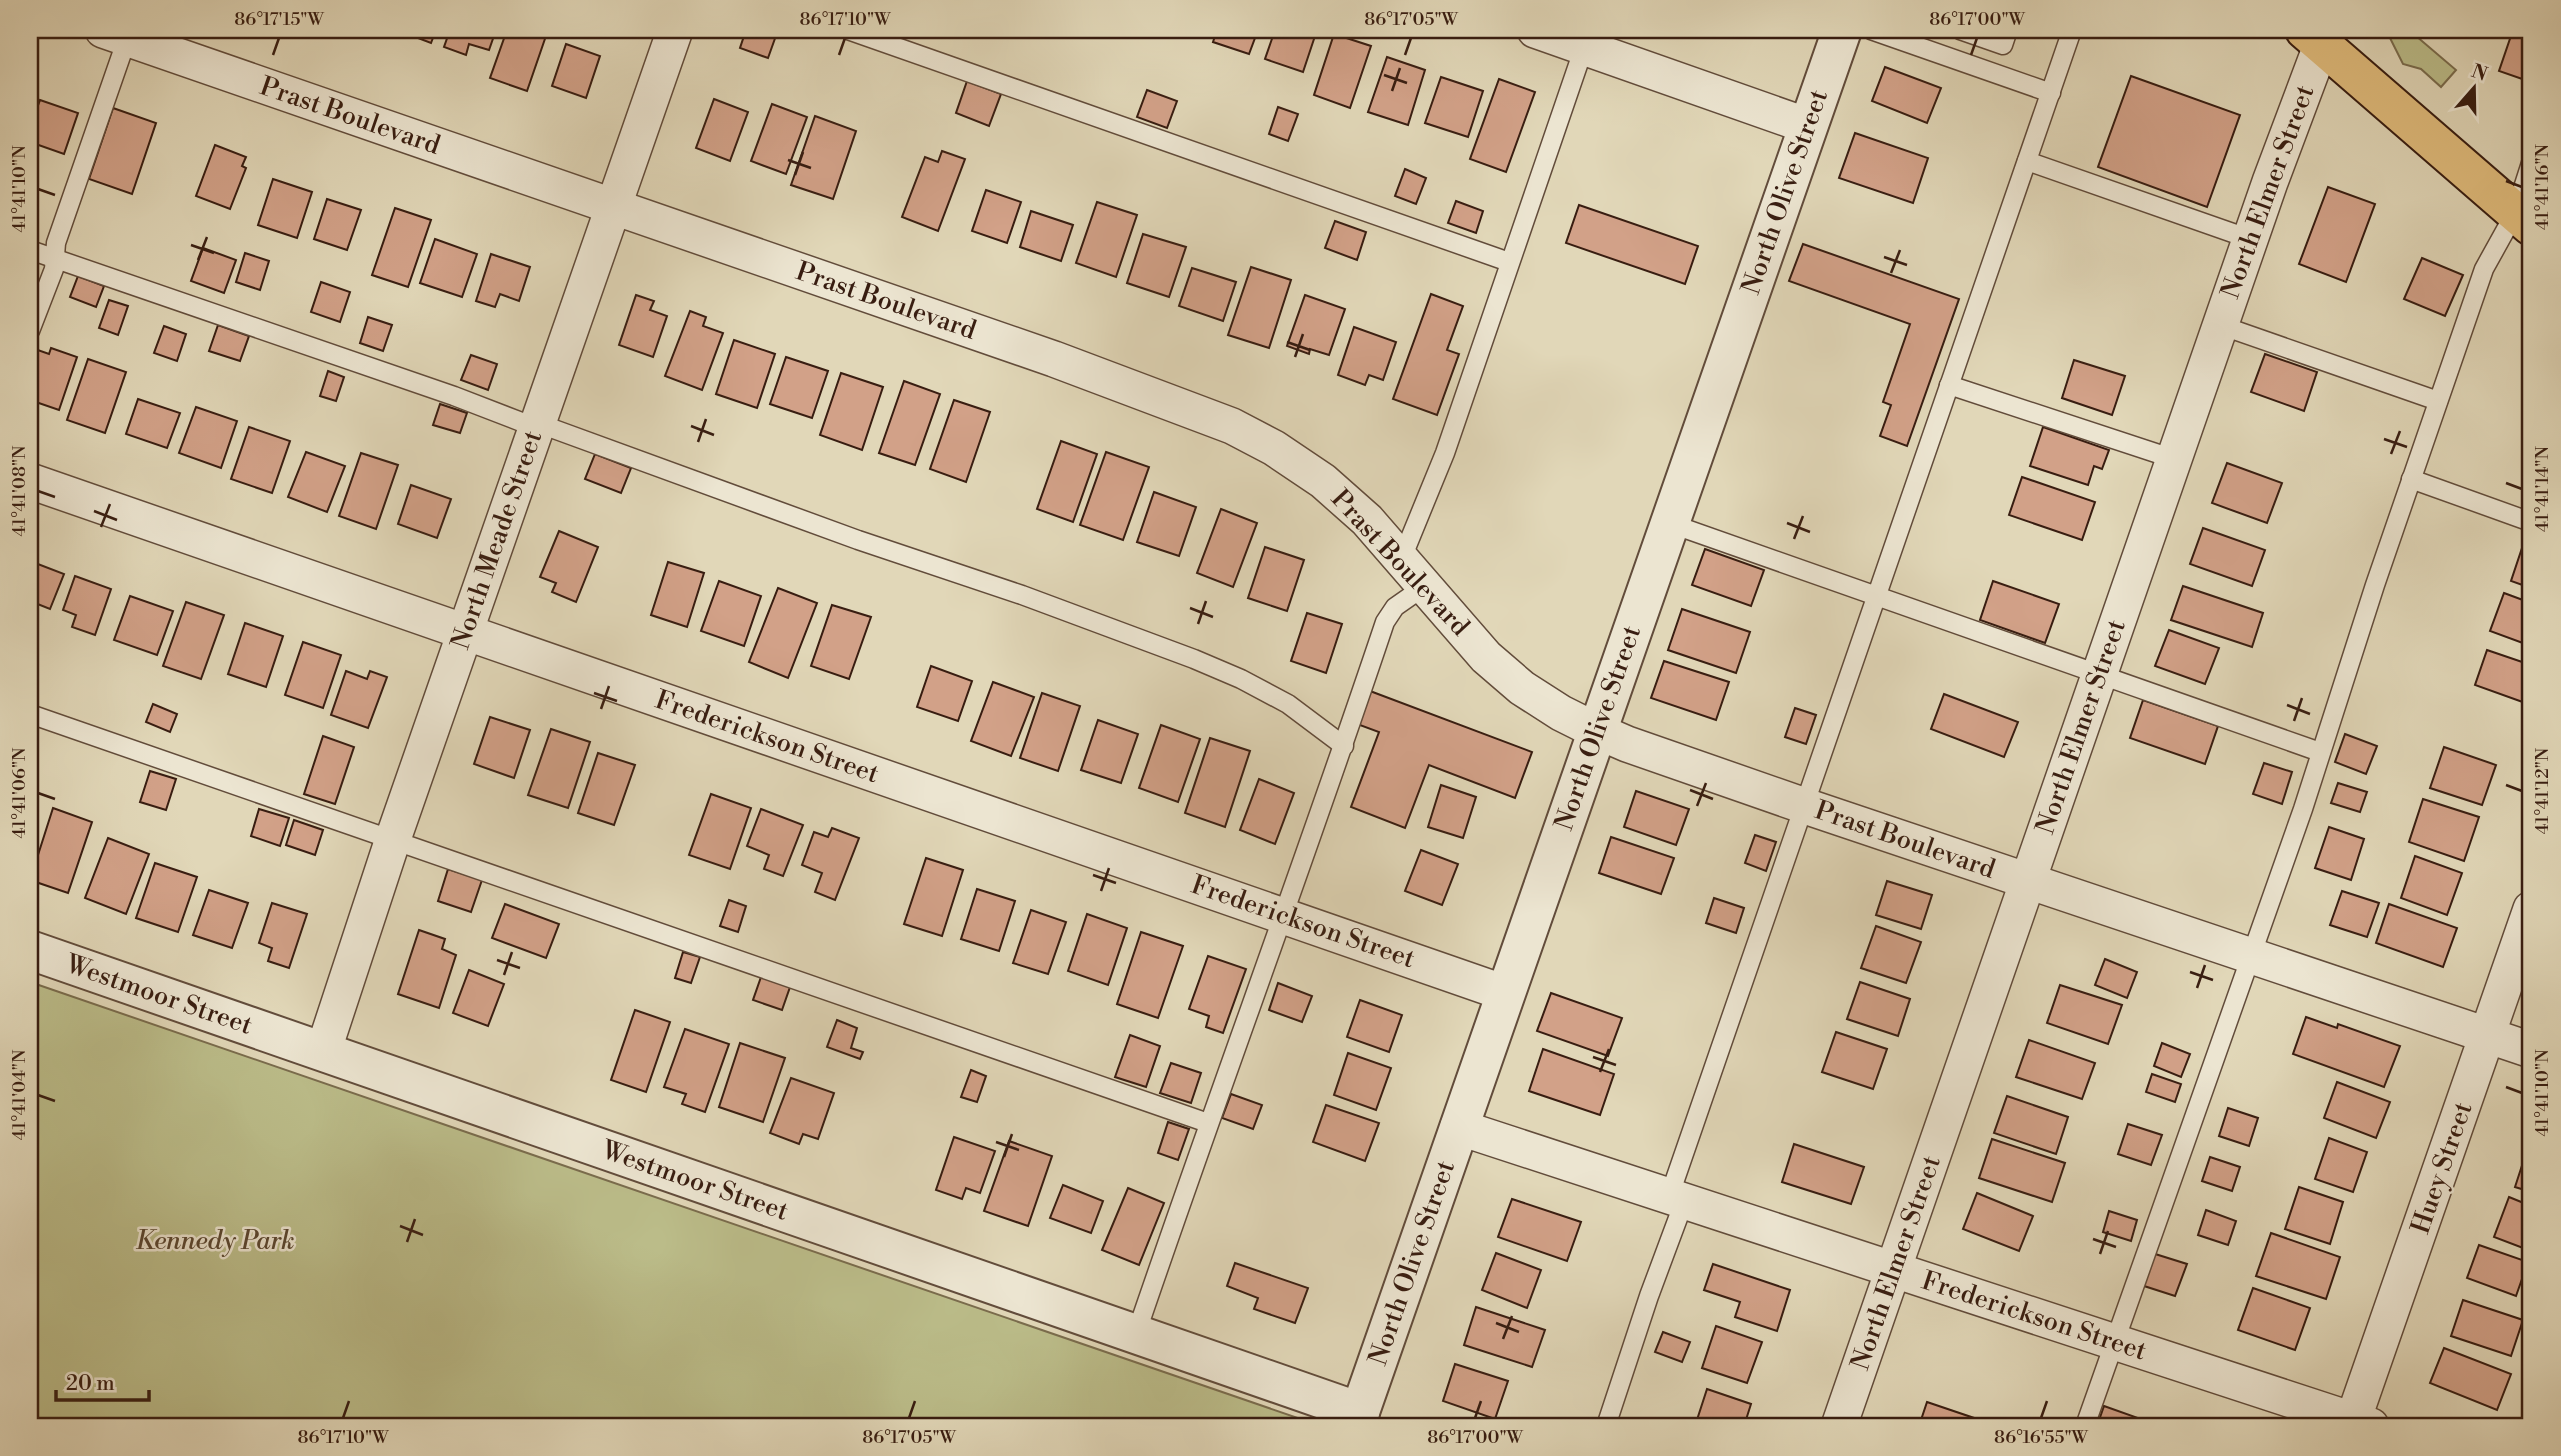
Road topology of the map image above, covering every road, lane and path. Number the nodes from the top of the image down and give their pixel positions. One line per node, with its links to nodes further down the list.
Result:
1 (675, 30): 16 (street, North Meade Street)
2 (848, 30): 21 (lane)
3 (1535, 30): 11 (street)
4 (1842, 30): 13 (street, North Olive Street)
5 (1871, 30): 12 (lane)
6 (1960, 30): 7 (lane)
7 (2008, 30)
8 (2072, 30): 12 (lane)
9 (120, 33): 16 (street, Prast Boulevard); 20 (lane)
10 (2318, 35): 17 (main road); 18 (street, North Elmer Street)
11 (1587, 38): 13 (street); 21 (lane)
12 (2051, 93): 14 (lane)
13 (1808, 125): 31 (street, North Olive Street)
14 (2027, 160): 18 (lane); 24 (lane)
15 (2531, 163): 17 (lane)
16 (614, 208): 26 (street, North Meade Street); 32 (street, Prast Boulevard)
17 (2523, 219): 25 (lane)
18 (2250, 239): 22 (street, North Elmer Street)
19 (30, 250): 20 (lane)
20 (55, 258): 23 (lane); 26 (lane)
21 (1509, 262): 32 (lane)
22 (2220, 325): 25 (lane); 27 (street, North Elmer Street)
23 (30, 331)
24 (1949, 385): 27 (lane); 34 (lane)
25 (2438, 401): 28 (lane)
26 (537, 425): 35 (street, North Meade Street); 39 (lane)
27 (2174, 459): 36 (street, North Elmer Street)
28 (2411, 479): 30 (lane); 40 (lane)
29 (30, 481): 35 (street, Frederickson Street)
30 (2531, 522)
31 (1669, 523): 34 (lane); 38 (street, North Olive Street)
32 (1402, 558): 33 (street, Prast Boulevard)
33 (1425, 586): 38 (street, Prast Boulevard); 39 (lane)
34 (1877, 597): 36 (lane); 41 (lane)
35 (466, 632): 42 (street, North Meade Street); 45 (street, Frederickson Street)
36 (2098, 675): 40 (lane); 43 (street, North Elmer Street)
37 (30, 714): 42 (lane)
38 (1597, 731): 41 (street, Prast Boulevard); 48 (street, North Olive Street)
39 (1344, 746): 45 (lane)
40 (2320, 752): 47 (lane)
41 (1805, 806): 43 (street, Prast Boulevard); 54 (lane)
42 (393, 839): 51 (street, North Meade Street); 52 (lane)
43 (2029, 882): 47 (street, Prast Boulevard); 55 (street, North Elmer Street)
44 (2531, 909): 49 (street, Huey Street)
45 (1284, 916): 48 (street, Frederickson Street); 52 (lane)
46 (30, 950): 51 (street, Westmoor Street)
47 (2249, 955): 49 (street, Prast Boulevard); 57 (lane)
48 (1505, 993): 53 (street, North Olive Street)
49 (2488, 1035): 50 (street, Prast Boulevard); 59 (street, Huey Street)
50 (2531, 1050)
51 (323, 1052): 56 (street, Westmoor Street)
52 (1208, 1123): 56 (lane)
53 (1458, 1127): 54 (street, Frederickson Street); 58 (street, North Olive Street)
54 (1676, 1199): 55 (street, Frederickson Street); 60 (lane)
55 (1894, 1272): 57 (street, Frederickson Street); 61 (street, North Elmer Street)
56 (1136, 1334): 58 (street, Westmoor Street)
57 (2113, 1342): 59 (street, Frederickson Street); 62 (lane)
58 (1358, 1419)
59 (2358, 1424)
60 (1606, 1426)
61 (1839, 1426)
62 (2085, 1426)

